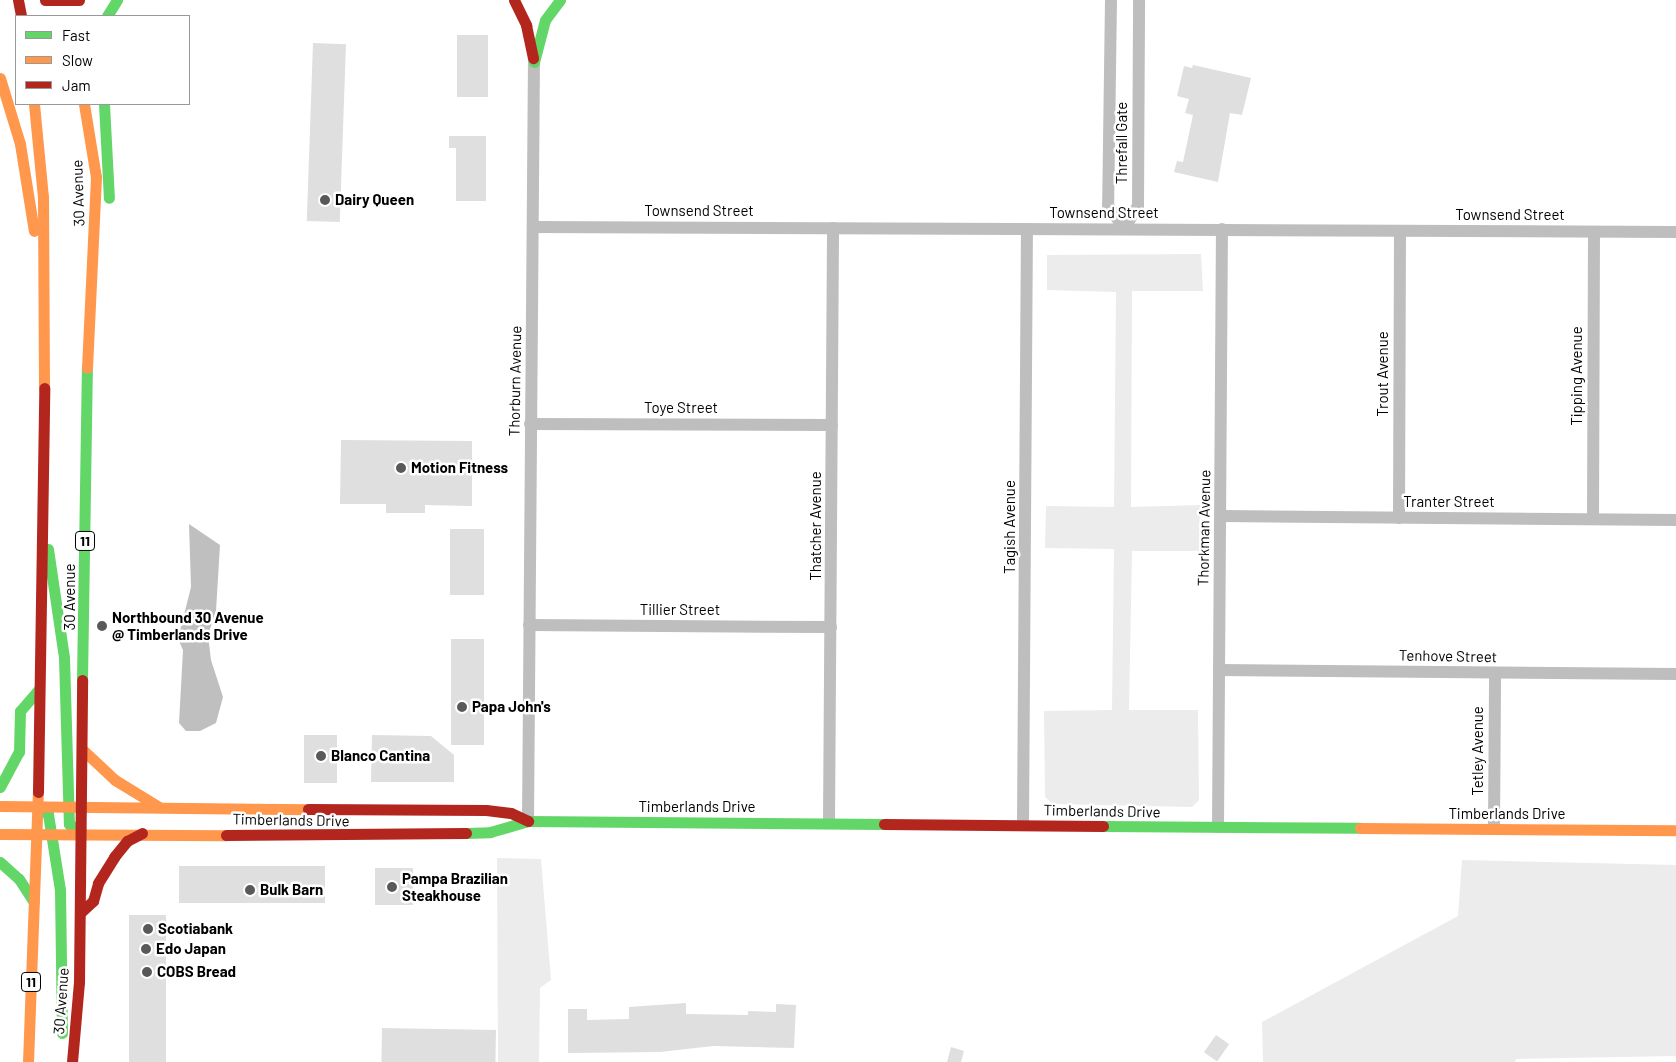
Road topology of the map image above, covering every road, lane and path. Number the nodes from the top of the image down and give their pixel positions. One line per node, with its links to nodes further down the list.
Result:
1 (18, 0): 11 (main road)
2 (45, 0): 3 (main road)
3 (79, 0)
4 (91, 0): 10 (main road)
5 (117, 0): 12 (main road)
6 (514, 0): 13 (main road)
7 (560, 0): 13 (main road)
8 (1111, 0): 21 (street, Threfall Gate)
9 (1139, 0): 21 (street, Threfall Gate)
10 (84, 14)
11 (21, 15)
12 (108, 15)
13 (534, 62): 18 (street, Thorburn Avenue)
14 (0, 78): 27 (main road)
15 (34, 105): 27 (main road, 30 Avenue / 11)
16 (84, 105): 26 (main road, 30 Avenue / 11)
17 (104, 105): 26 (main road)
18 (533, 227): 19 (street, Townsend Street); 28 (street, Thorburn Avenue)
19 (833, 228): 20 (street, Townsend Street); 29 (street, Thatcher Avenue)
20 (1027, 229): 21 (street, Townsend Street); 50 (street, Tagish Avenue)
21 (1124, 229): 22 (street, Townsend Street)
22 (1222, 230): 23 (street, Townsend Street); 31 (street, Thorkman Avenue)
23 (1400, 231): 24 (street, Townsend Street); 32 (street, Trout Avenue)
24 (1594, 232): 25 (street, Townsend Street); 33 (street, Tipping Avenue)
25 (1676, 232)
26 (91, 275): 41 (main road, 30 Avenue / 11)
27 (45, 295): 30 (main road, 30 Avenue / 11)
28 (530, 424): 29 (street, Toye Street); 35 (street, Thorburn Avenue)
29 (832, 425): 36 (street, Thatcher Avenue)
30 (40, 503): 40 (main road, 30 Avenue / 11); 45 (main road)
31 (1221, 516): 32 (street, Tranter Street); 37 (street, Thorkman Avenue)
32 (1399, 518): 33 (street, Tranter Street)
33 (1593, 519): 34 (street, Tranter Street)
34 (1676, 520)
35 (529, 625): 36 (street, Tillier Street); 48 (street, Thorburn Avenue)
36 (832, 627): 49 (street, Thatcher Avenue)
37 (1219, 670): 38 (street, Tenhove Street); 51 (street, Thorkman Avenue)
38 (1494, 673): 39 (street, Tenhove Street); 52 (street, Tetley Avenue)
39 (1676, 674)
40 (38, 690): 42 (main road); 44 (main road, 30 Avenue / 11)
41 (84, 751): 46 (main road); 47 (main road, 30 Avenue / 11)
42 (0, 787)
43 (0, 806): 44 (main road, Timberlands Drive)
44 (38, 807): 45 (main road, Timberlands Drive); 55 (main road); 58 (main road, 30 Avenue / 11)
45 (67, 807): 47 (main road, Timberlands Drive); 54 (main road)
46 (158, 807): 47 (main road, Timberlands Drive); 48 (main road, Timberlands Drive)
47 (83, 808): 54 (main road, 30 Avenue / 11)
48 (528, 821): 49 (main road, Timberlands Drive); 56 (main road, Timberlands Drive)
49 (829, 823): 50 (main road, Timberlands Drive)
50 (1023, 825): 51 (main road, Timberlands Drive)
51 (1218, 827): 52 (main road, Timberlands Drive)
52 (1494, 829): 53 (main road, Timberlands Drive)
53 (1676, 830)
54 (82, 832): 55 (main road, Timberlands Drive); 56 (main road, Timberlands Drive); 61 (main road, 30 Avenue / 11)
55 (52, 833): 58 (main road, Timberlands Drive); 63 (main road)
56 (142, 833): 61 (main road)
57 (0, 834): 58 (main road, Timberlands Drive)
58 (37, 834): 60 (main road, 30 Avenue / 11)
59 (0, 862): 60 (main road)
60 (34, 902): 62 (main road, 30 Avenue / 11)
61 (80, 913): 63 (main road, 30 Avenue / 11)
62 (28, 1062)
63 (71, 1062)

